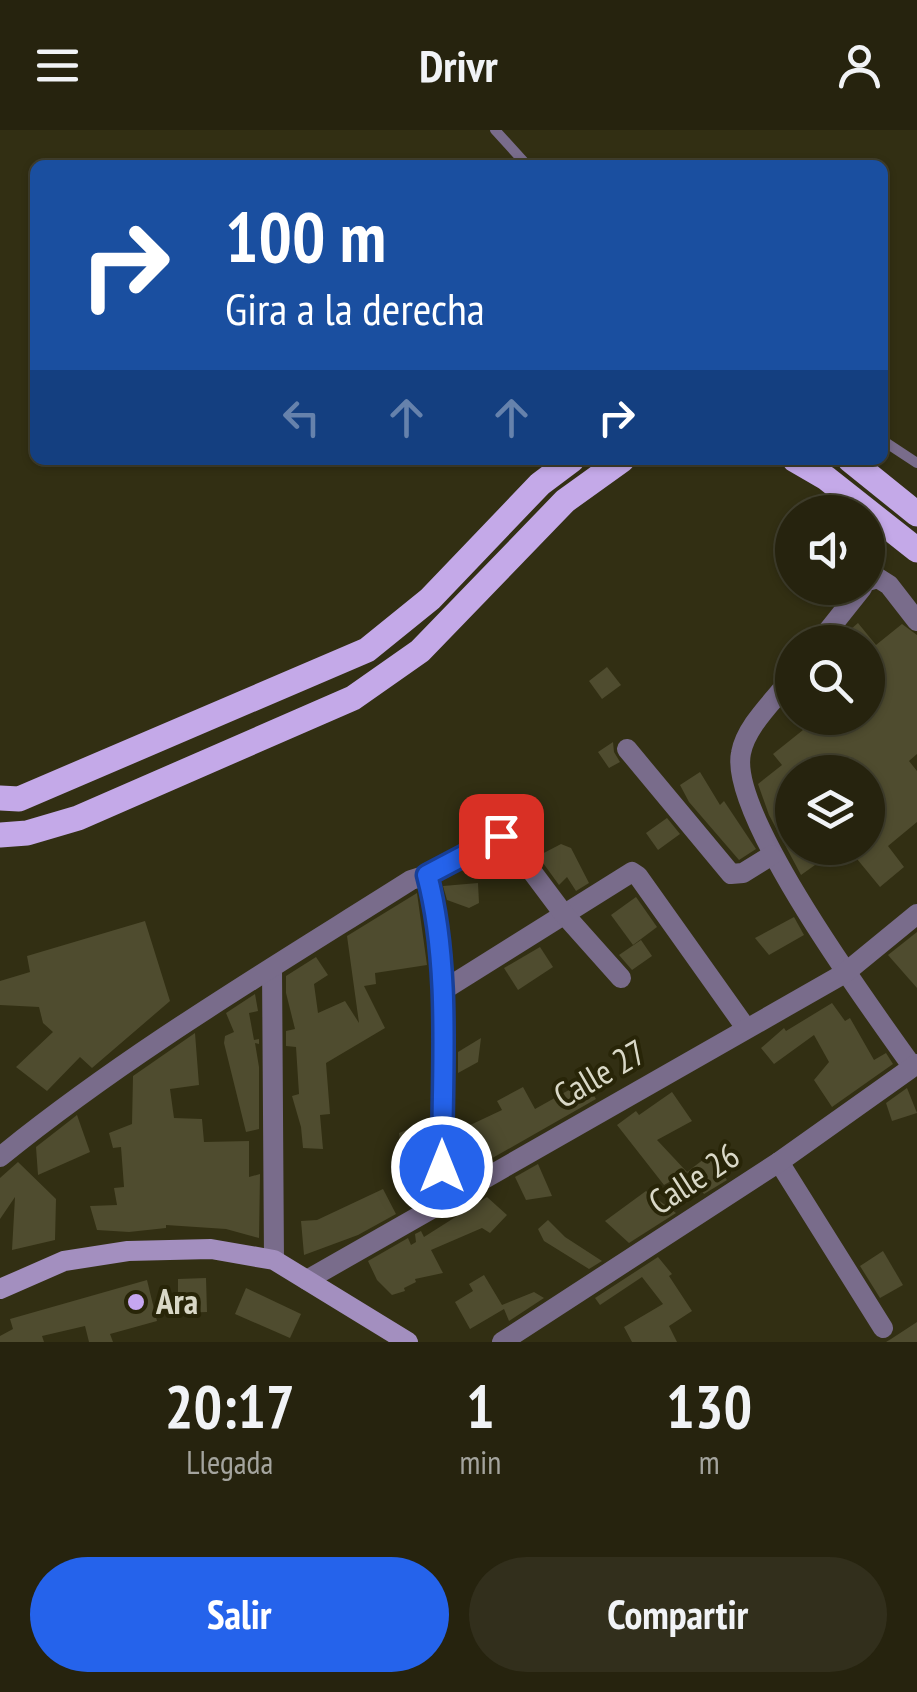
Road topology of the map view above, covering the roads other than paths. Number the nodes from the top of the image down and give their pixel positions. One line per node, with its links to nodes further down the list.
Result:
1 (495, 130): 2 (lane)
2 (522, 160)
3 (888, 444): 4 (lane)
4 (917, 463)
5 (565, 465): 17 (main road)
6 (615, 465): 18 (main road)
7 (804, 465): 10 (main road)
8 (856, 465): 9 (main road)
9 (917, 514)
10 (917, 550)
11 (885, 582): 13 (street)
12 (848, 605): 14 (street)
13 (917, 621)
14 (833, 625)
15 (775, 699): 19 (street)
16 (627, 750): 19 (street)
17 (0, 798)
18 (0, 834)
19 (772, 855): 24 (street)
20 (427, 875): 21 (street); 23 (street); 26 (street)
21 (563, 912): 25 (street); 26 (street); 27 (street)
22 (917, 914): 24 (street, Calle 27)
23 (272, 968): 29 (street); 32 (street)
24 (845, 973): 27 (street, Calle 27); 28 (street)
25 (621, 978)
26 (442, 991): 31 (street)
27 (746, 1028): 31 (street, Calle 27)
28 (914, 1065): 30 (street, Calle 26)
29 (0, 1157)
30 (779, 1162): 35 (street); 37 (street, Calle 26)
31 (442, 1202): 33 (street, Calle 27)
32 (274, 1260): 33 (main road); 34 (main road)
33 (307, 1280): 36 (main road)
34 (0, 1290)
35 (883, 1328)
36 (408, 1342)
37 (502, 1342)

